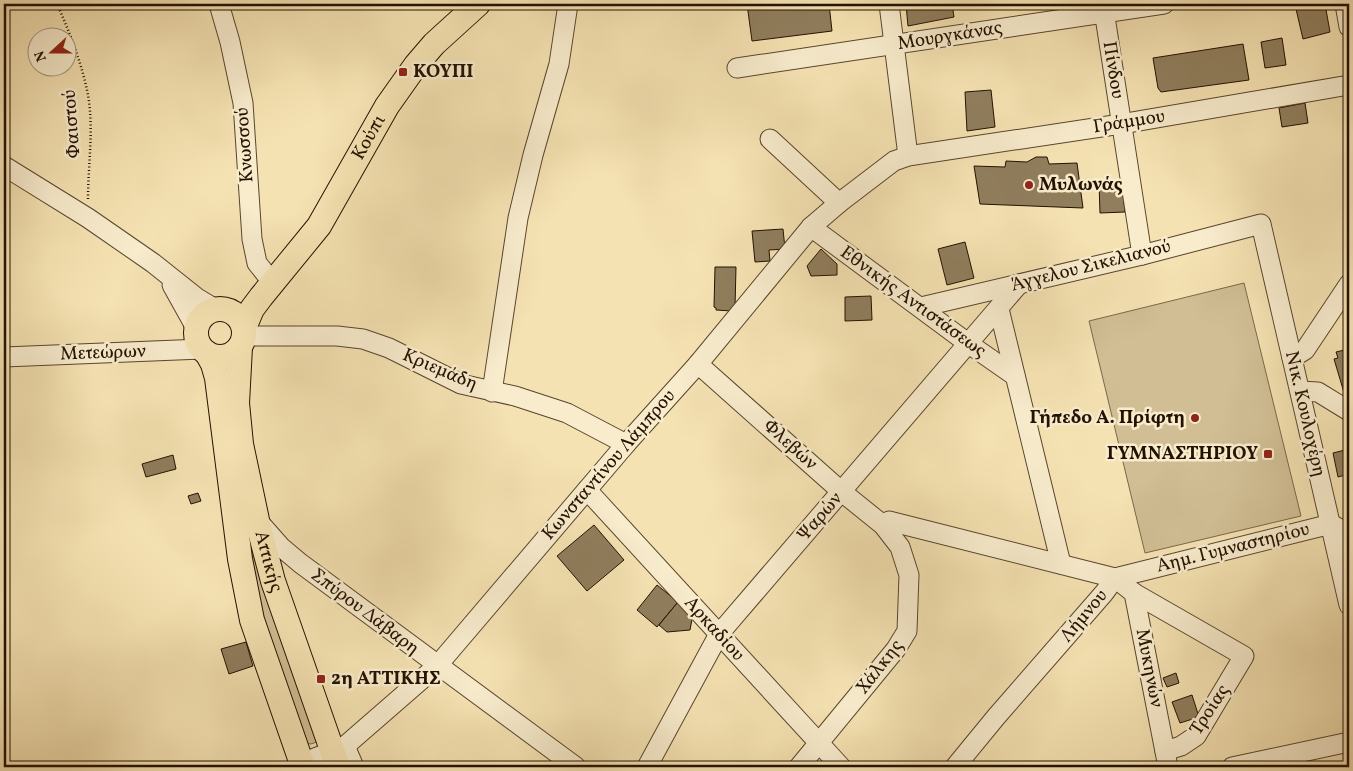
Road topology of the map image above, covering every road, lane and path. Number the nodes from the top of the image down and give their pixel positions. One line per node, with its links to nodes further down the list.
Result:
1 (57, 4): 18 (path, Φαιστού)
2 (219, 4): 23 (street, Κνωσσού)
3 (478, 4): 23 (main road, Κούπι)
4 (568, 4): 37 (street)
5 (888, 4): 10 (street)
6 (1164, 4): 8 (street, Μουργκάνας)
7 (1345, 4): 9 (street)
8 (1103, 8): 10 (street, Μουργκάνας); 13 (street, Πίνδου)
9 (1349, 27)
10 (895, 45): 11 (street, Μουργκάνας); 15 (street)
11 (737, 68)
12 (1349, 85): 13 (street, Γράμμου)
13 (1121, 124): 15 (street, Γράμμου); 21 (street, Πίνδου)
14 (770, 138): 17 (street)
15 (908, 156): 17 (street, Κωνσταντίνου Λάμπρου)
16 (4, 166): 18 (street)
17 (839, 202): 20 (street, Κωνσταντίνου Λάμπρου)
18 (88, 218): 22 (street)
19 (1261, 224): 21 (street, Άγγελου Σικελιανού); 33 (street, Νικ. Κουλοχέρη)
20 (810, 227): 26 (street, Εθνικής Αντιστάσεως); 34 (street, Κωνσταντίνου Λάμπρου)
21 (1142, 254): 24 (street, Άγγελου Σικελιανού)
22 (153, 263): 28 (street); 30 (street)
23 (272, 282): 28 (main road); 29 (main road)
24 (1020, 284): 26 (street, Άγγελου Σικελιανού); 27 (street, Ψαρών)
25 (1349, 284): 33 (street)
26 (921, 308): 31 (street, Εθνικής Αντιστάσεως)
27 (999, 309): 31 (street, Ψαρών); 35 (street)
28 (220, 310): 29 (main road); 30 (main road)
29 (243, 337): 30 (main road); 37 (street, Κριεμάδη); 42 (main road, Αττικής)
30 (202, 344): 32 (street, Μετεώρων); 59 (main road, Αττικής)
31 (969, 344): 35 (street, Εθνικής Αντιστάσεως); 41 (street, Ψαρών)
32 (4, 357)
33 (1292, 358): 36 (street, Νικ. Κουλοχέρη)
34 (698, 364): 39 (street, Κωνσταντίνου Λάμπρου); 41 (street, Φλεβών)
35 (1015, 376): 47 (street)
36 (1300, 390): 38 (street); 43 (street, Νικ. Κουλοχέρη)
37 (492, 392): 39 (street, Κριεμάδη)
38 (1349, 411)
39 (626, 444): 40 (street, Κωνσταντίνου Λάμπρου)
40 (587, 490): 52 (street, Αρκαδίου); 54 (street, Κωνσταντίνου Λάμπρου)
41 (842, 492): 44 (street, Φλεβών); 52 (street, Ψαρών)
42 (257, 520): 46 (street, Σπύρου Δάβαρη); 49 (main road, Αττικής)
43 (1331, 524): 45 (street, Αημ. Γυμναστηρίου); 48 (street, Αημ. Γυμναστηρίου); 51 (street, Νικ. Κουλοχέρη)
44 (883, 525): 47 (street, Λήμνου); 56 (street, Χάλκης)
45 (1349, 534)
46 (300, 563): 49 (street, Σπύρου Δάβαρη); 54 (street, Σπύρου Δάβαρη)
47 (1061, 564): 48 (street, Λήμνου)
48 (1115, 578): 50 (street); 65 (street, Λήμνου)
49 (273, 581): 57 (main road, Αττικής)
50 (1134, 593): 53 (street, Λήμνου); 58 (street, Μυκηνών)
51 (1349, 605)
52 (720, 634): 56 (street, Αρκαδίου); 62 (street, Ψαρών)
53 (1244, 656): 58 (street, Τροίας)
54 (437, 666): 57 (street, Κωνσταντίνου Λάμπρου); 61 (street, Σπύρου Δάβαρη)
55 (1349, 742): 66 (street)
56 (819, 743): 63 (street, Χάλκης); 64 (street, Αρκαδίου)
57 (338, 755): 59 (street, Κωνσταντίνου Λάμπρου); 60 (street)
58 (1167, 759)
59 (303, 765)
60 (354, 767)
61 (576, 767)
62 (647, 767)
63 (799, 767)
64 (841, 767)
65 (955, 767)
66 (1232, 767)

